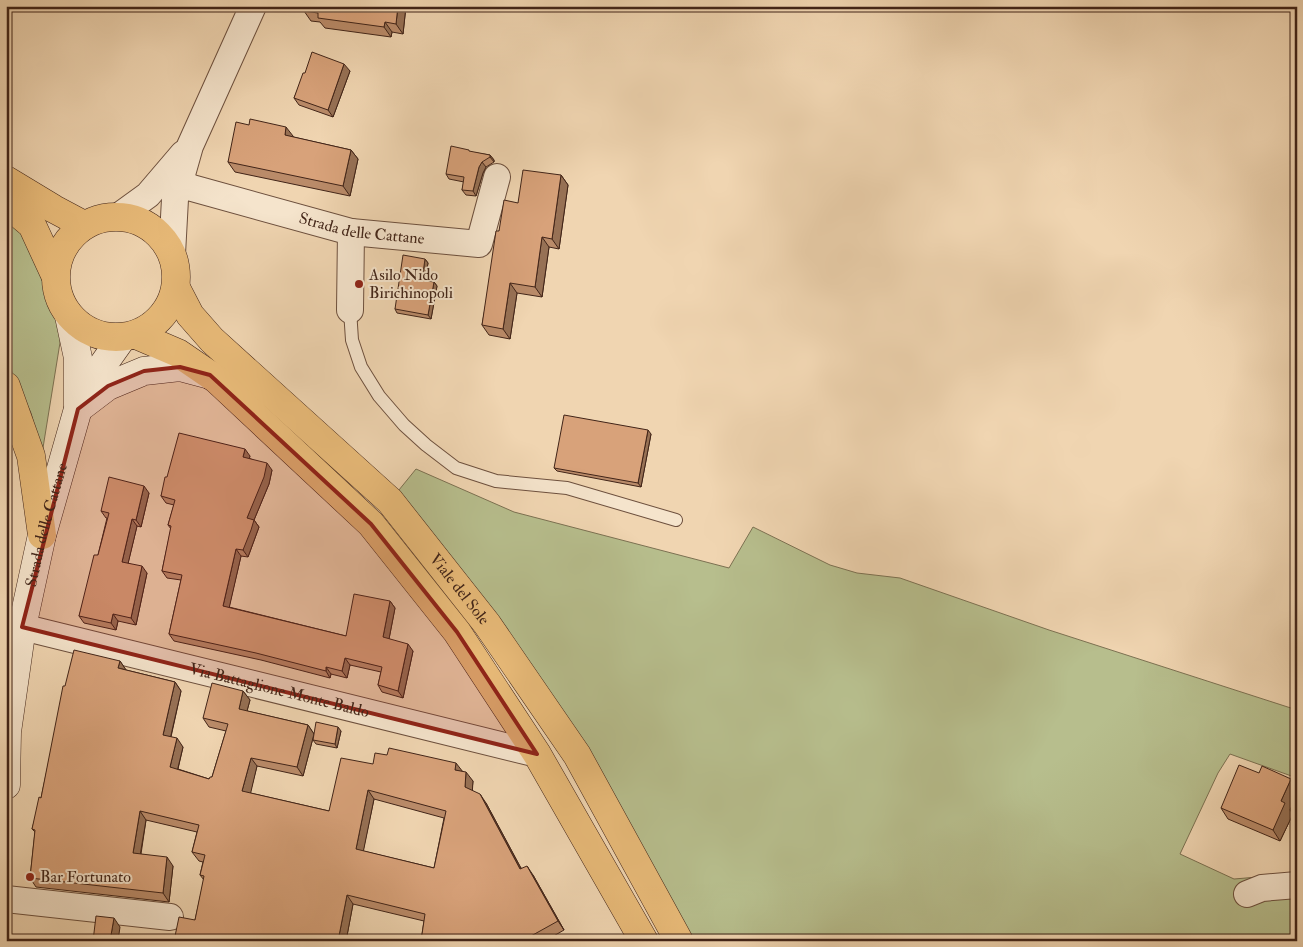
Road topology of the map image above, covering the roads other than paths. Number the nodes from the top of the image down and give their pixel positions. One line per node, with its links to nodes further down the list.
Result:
1 (252, 6): 2 (street)
2 (190, 146): 5 (street); 7 (street)
3 (497, 177): 9 (street, Strada delle Cattane)
4 (6, 180): 8 (main road)
5 (179, 182): 9 (street, Strada delle Cattane); 10 (street)
6 (6, 203): 11 (main road, Viale del Sole)
7 (119, 216): 8 (main road, Viale del Sole); 10 (main road, Viale del Sole)
8 (84, 225): 11 (main road, Viale del Sole)
9 (351, 232): 13 (street)
10 (172, 254): 12 (main road, Viale del Sole)
11 (55, 275): 14 (main road, Viale del Sole)
12 (176, 288): 15 (main road, Viale del Sole); 30 (main road, Viale del Sole)
13 (350, 310): 19 (lane)
14 (70, 316): 15 (main road, Viale del Sole); 18 (street, Strada delle Cattane)
15 (129, 336): 16 (main road); 18 (street, Strada delle Cattane)
16 (210, 375): 18 (street); 23 (main road, Viale del Sole)
17 (6, 386): 20 (main road)
18 (78, 409): 20 (street, Strada delle Cattane)
19 (676, 520)
20 (42, 535): 21 (street, Strada delle Cattane)
21 (16, 631): 22 (street, Strada delle Cattane); 23 (street, Via Battaglione Monte Baldo)
22 (6, 733): 24 (street, Strada delle Cattane)
23 (537, 754): 29 (main road, Viale del Sole)
24 (6, 785)
25 (1297, 886): 26 (street)
26 (1247, 894)
27 (6, 899): 28 (street)
28 (170, 917)
29 (644, 941)
30 (679, 941)

